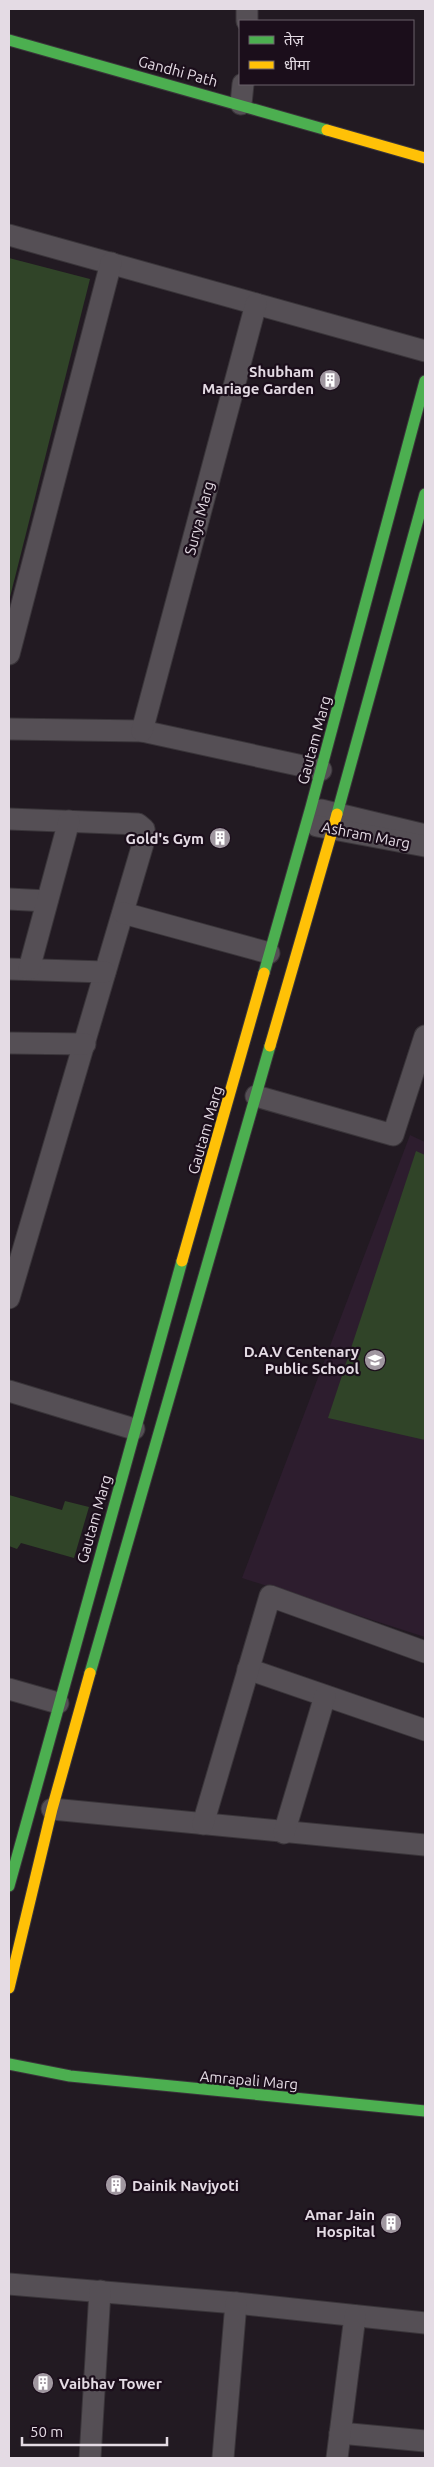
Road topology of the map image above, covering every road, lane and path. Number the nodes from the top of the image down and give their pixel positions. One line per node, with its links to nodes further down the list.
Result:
1 (9, 40): 2 (street, Gandhi Path)
2 (242, 94): 3 (street, Gandhi Path)
3 (425, 157)
4 (9, 235): 5 (street)
5 (112, 263): 6 (street); 10 (street)
6 (256, 304): 7 (street); 12 (street, Surya Marg)
7 (425, 351)
8 (425, 381): 13 (street, Gautam Marg)
9 (425, 494): 17 (street)
10 (9, 654)
11 (9, 729): 12 (street)
12 (142, 731): 13 (street)
13 (321, 770): 14 (street, Gautam Marg)
14 (309, 815): 17 (street, Ashram Marg); 23 (street, Gautam Marg)
15 (9, 819): 16 (street)
16 (69, 821): 21 (street); 22 (street)
17 (334, 823): 18 (street, Ashram Marg); 19 (street, Ashram Marg); 29 (street)
18 (425, 834)
19 (425, 846)
20 (9, 899): 21 (street)
21 (47, 900): 24 (street)
22 (123, 913): 23 (street); 25 (street)
23 (269, 954): 32 (street, Gautam Marg)
24 (19, 969): 25 (street)
25 (105, 972): 28 (street)
26 (425, 1036): 29 (street)
27 (9, 1042): 28 (street)
28 (85, 1044): 30 (street)
29 (256, 1096): 39 (street)
30 (9, 1298)
31 (9, 1391): 32 (street)
32 (134, 1429): 37 (street, Gautam Marg)
33 (425, 1652): 34 (street)
34 (248, 1668): 36 (street); 40 (street)
35 (9, 1689): 37 (street)
36 (325, 1696): 38 (street); 41 (street)
37 (58, 1704): 43 (street, Gautam Marg)
38 (425, 1730)
39 (52, 1809): 40 (street); 44 (street)
40 (203, 1824): 41 (street)
41 (284, 1833): 42 (street)
42 (425, 1845)
43 (9, 1886)
44 (9, 1988)
45 (9, 2064): 46 (street)
46 (70, 2076): 47 (street); 48 (street, Amrapali Marg)
47 (9, 2077)
48 (425, 2111)
49 (9, 2284): 50 (street)
50 (100, 2291): 51 (street); 56 (street)
51 (236, 2303): 52 (street); 57 (street)
52 (355, 2316): 53 (street); 54 (street)
53 (425, 2323)
54 (340, 2433): 55 (street); 58 (street)
55 (425, 2441)
56 (90, 2458)
57 (223, 2458)
58 (337, 2458)

